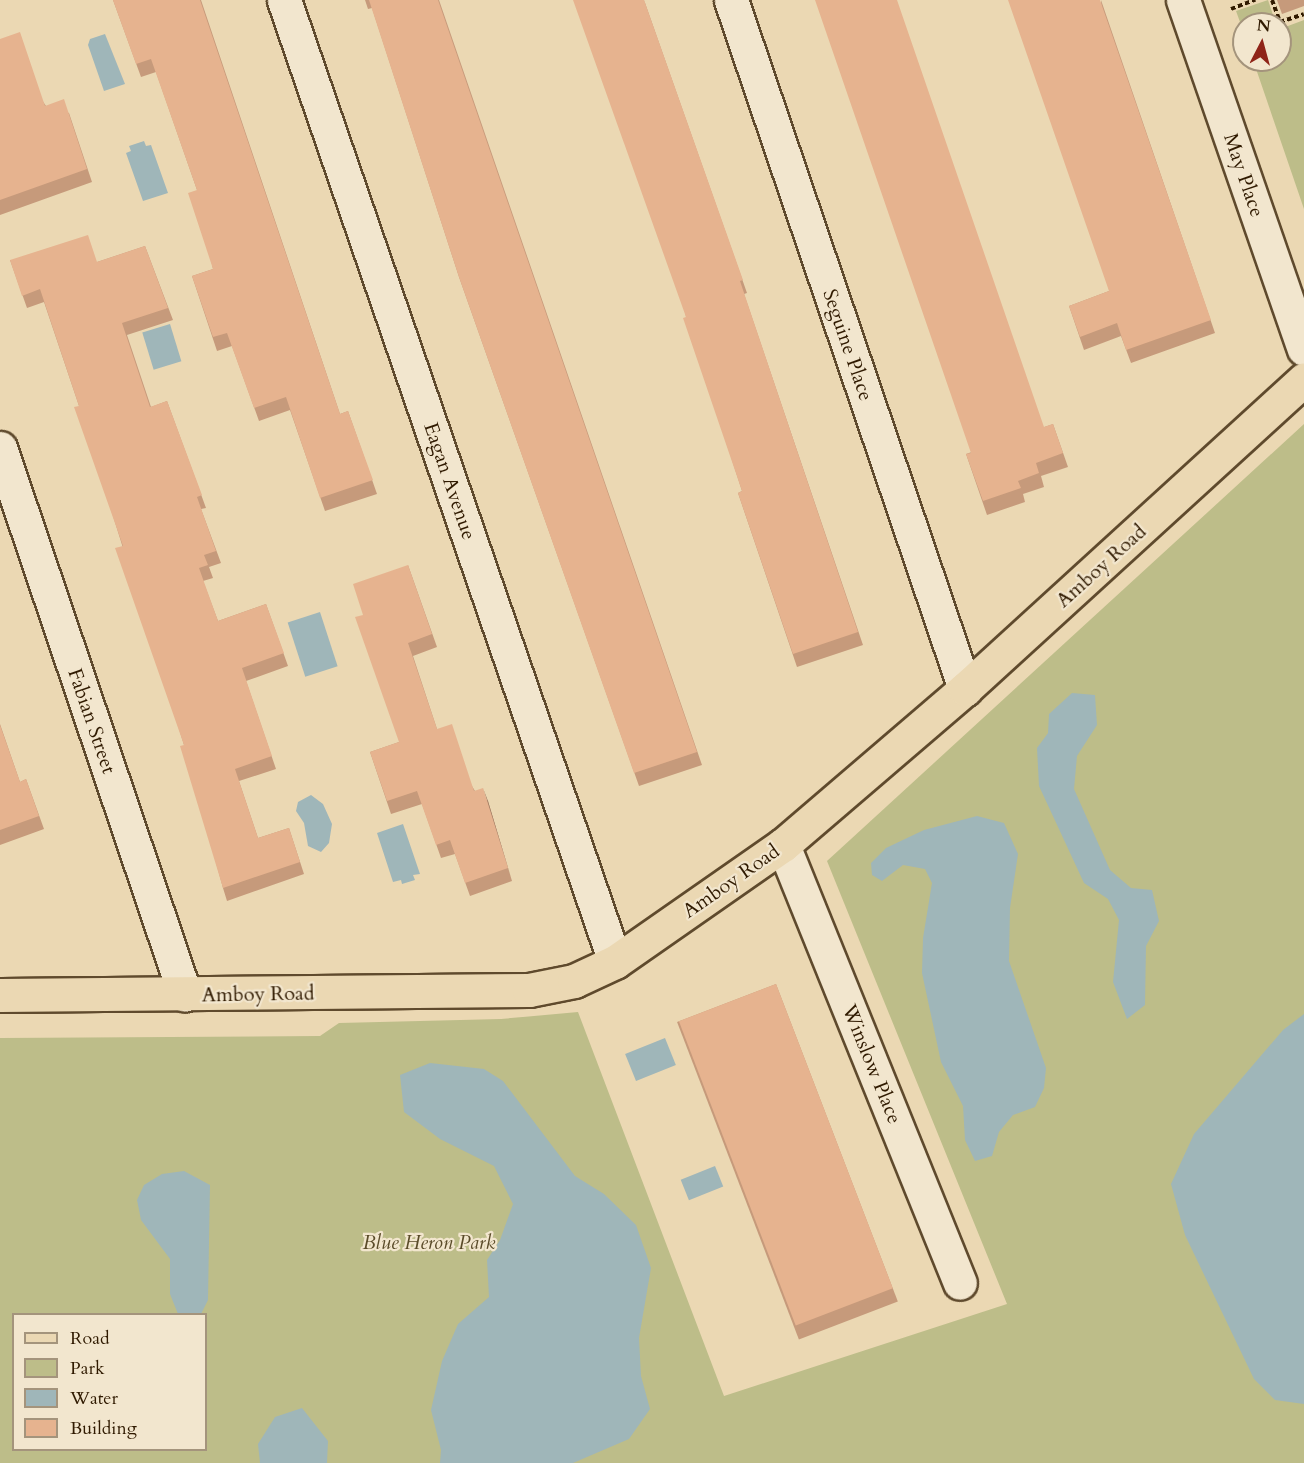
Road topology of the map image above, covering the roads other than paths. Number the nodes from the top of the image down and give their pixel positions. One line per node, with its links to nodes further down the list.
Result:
1 (284, 0): 9 (street, Eagan Avenue)
2 (731, 0): 7 (street, Seguine Place)
3 (1183, 0): 4 (street, May Place)
4 (1304, 350)
5 (1304, 380): 7 (main road, Amboy Road)
6 (0, 448): 11 (street, Fabian Street)
7 (965, 689): 8 (main road, Amboy Road)
8 (783, 845): 9 (main road, Amboy Road); 12 (street, Winslow Place)
9 (615, 962): 11 (main road, Amboy Road)
10 (0, 995): 11 (main road, Amboy Road)
11 (185, 995)
12 (960, 1283)

